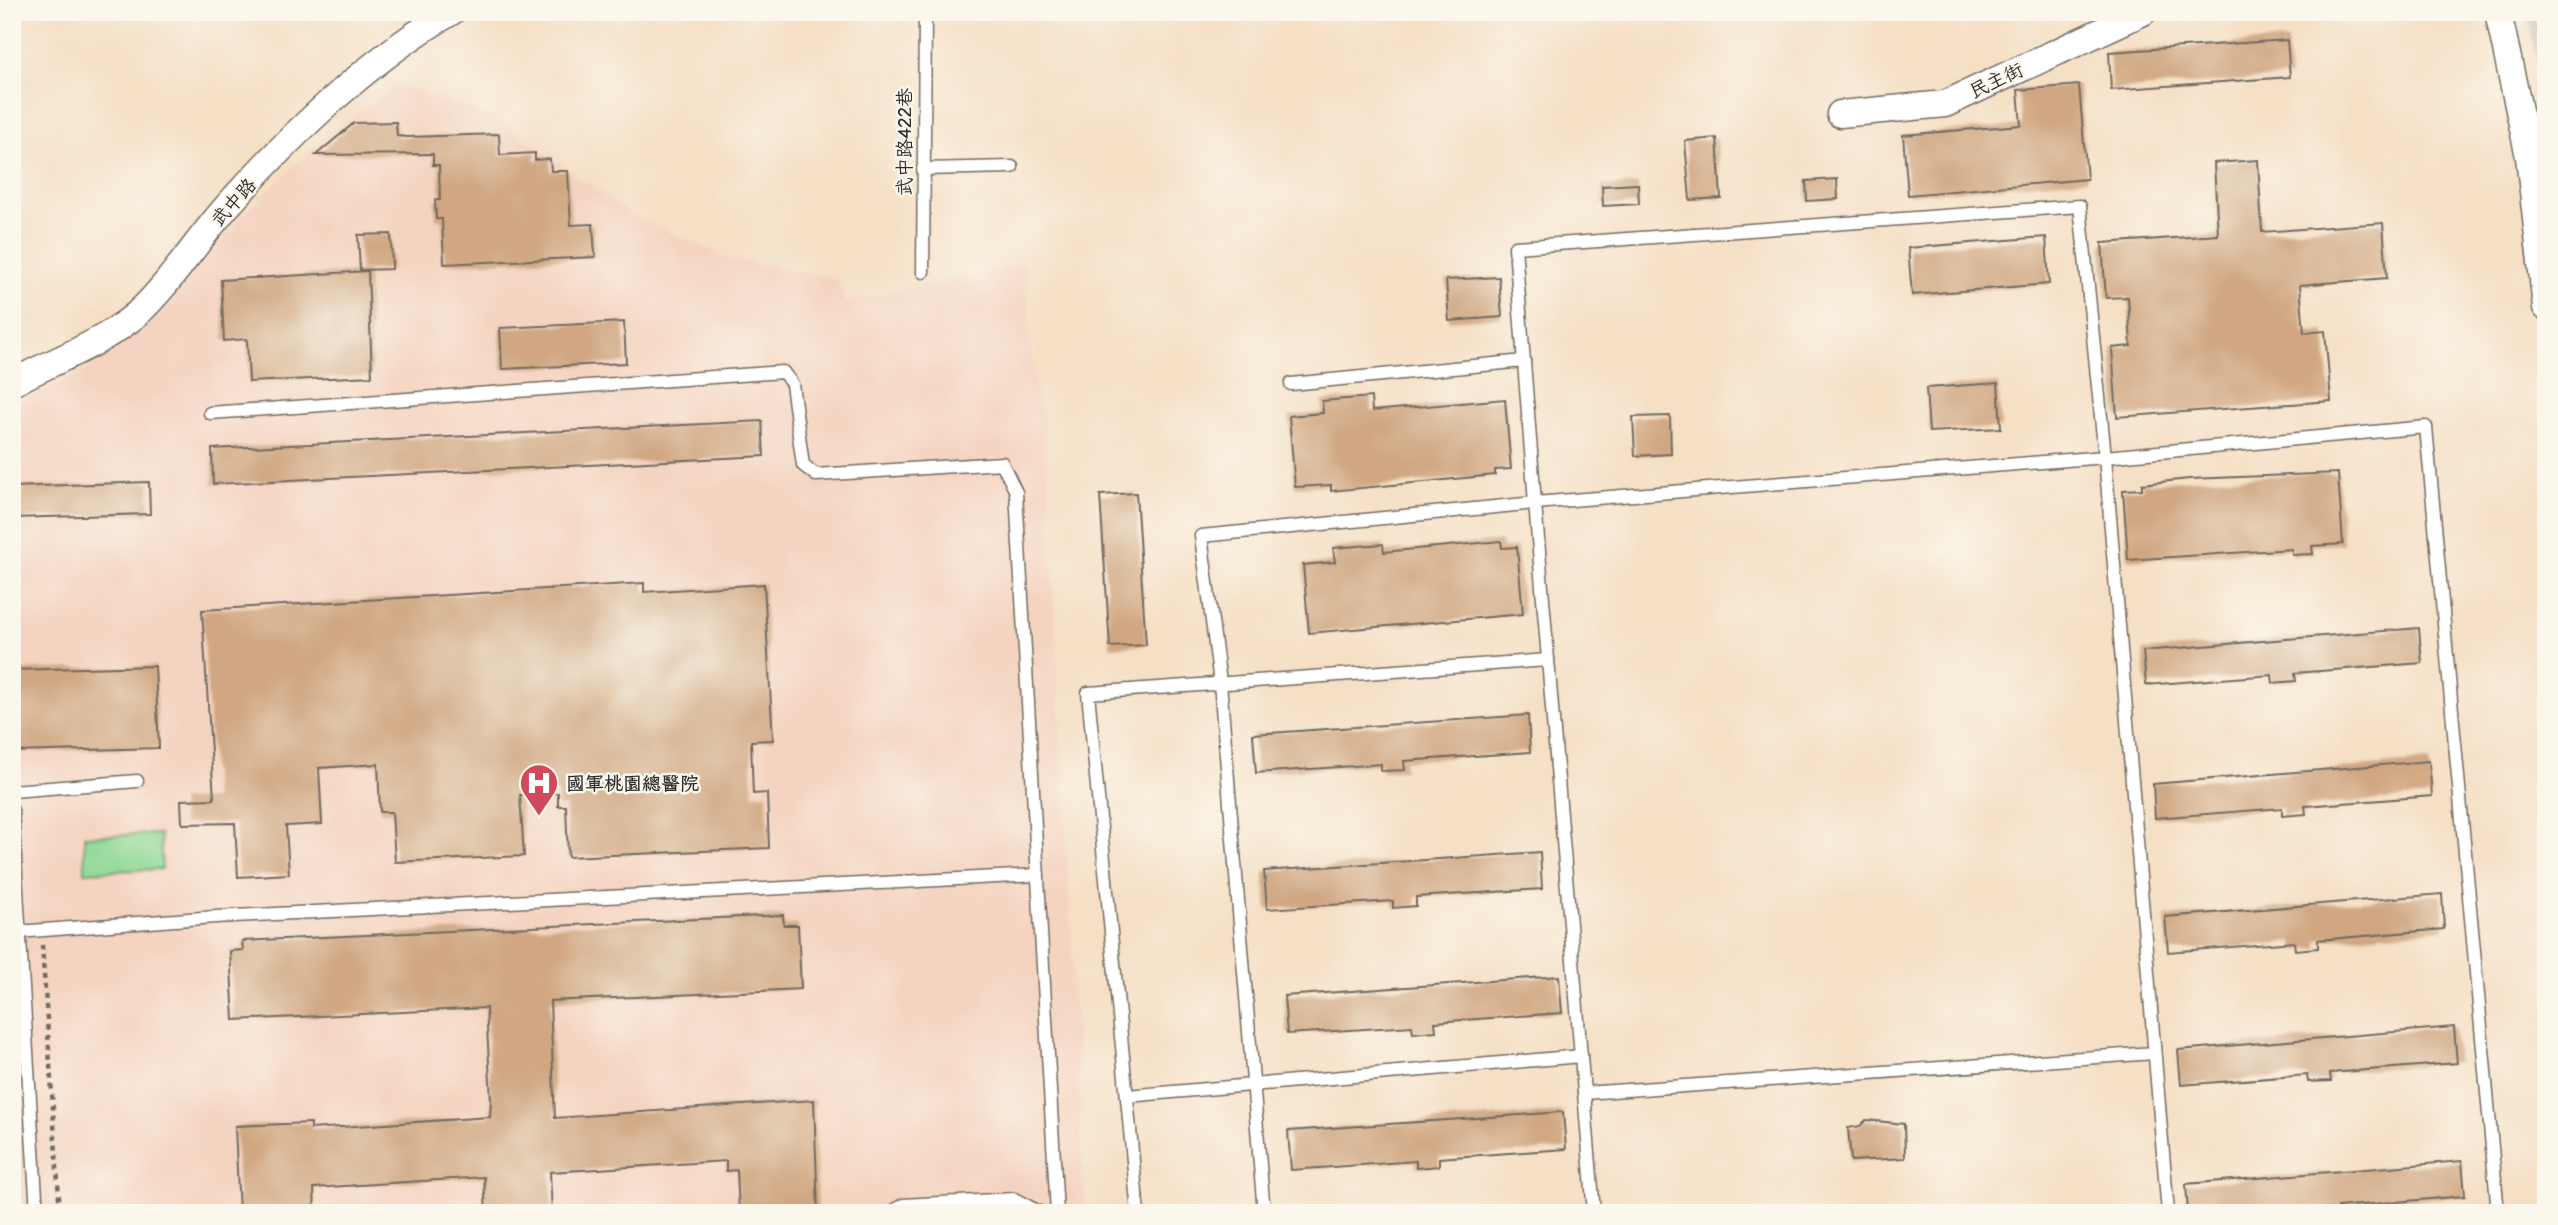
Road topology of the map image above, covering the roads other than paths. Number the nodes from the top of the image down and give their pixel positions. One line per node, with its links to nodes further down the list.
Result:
1 (451, 12): 12 (street, 武中路)
2 (925, 12): 8 (lane, 武中路422巷)
3 (2498, 12): 6 (street)
4 (2141, 13): 5 (street, 民主街)
5 (1840, 114)
6 (2537, 156): 10 (street)
7 (1012, 167): 8 (lane)
8 (923, 169): 9 (lane, 武中路422巷)
9 (923, 272)
10 (2546, 307)
11 (1524, 361): 13 (lane); 15 (lane); 16 (lane)
12 (12, 383)
13 (1290, 384)
14 (210, 413): 22 (lane)
15 (2105, 457): 16 (lane); 24 (lane); 37 (lane)
16 (1535, 503): 17 (lane); 18 (lane)
17 (1548, 660): 18 (lane); 25 (lane)
18 (1220, 683): 26 (lane); 28 (lane)
19 (137, 781): 20 (lane)
20 (12, 791)
21 (12, 810): 23 (lane)
22 (1038, 875): 23 (lane); 32 (lane)
23 (18, 932): 29 (lane)
24 (2154, 1053): 27 (lane); 36 (lane)
25 (1581, 1056): 26 (lane); 27 (lane)
26 (1254, 1087): 28 (lane); 34 (lane)
27 (1584, 1093): 35 (lane)
28 (1127, 1096): 33 (lane)
29 (37, 1213)
30 (889, 1213): 31 (lane)
31 (1041, 1213)
32 (1057, 1213)
33 (1138, 1213)
34 (1264, 1213)
35 (1594, 1213)
36 (2168, 1213)
37 (2498, 1213)

